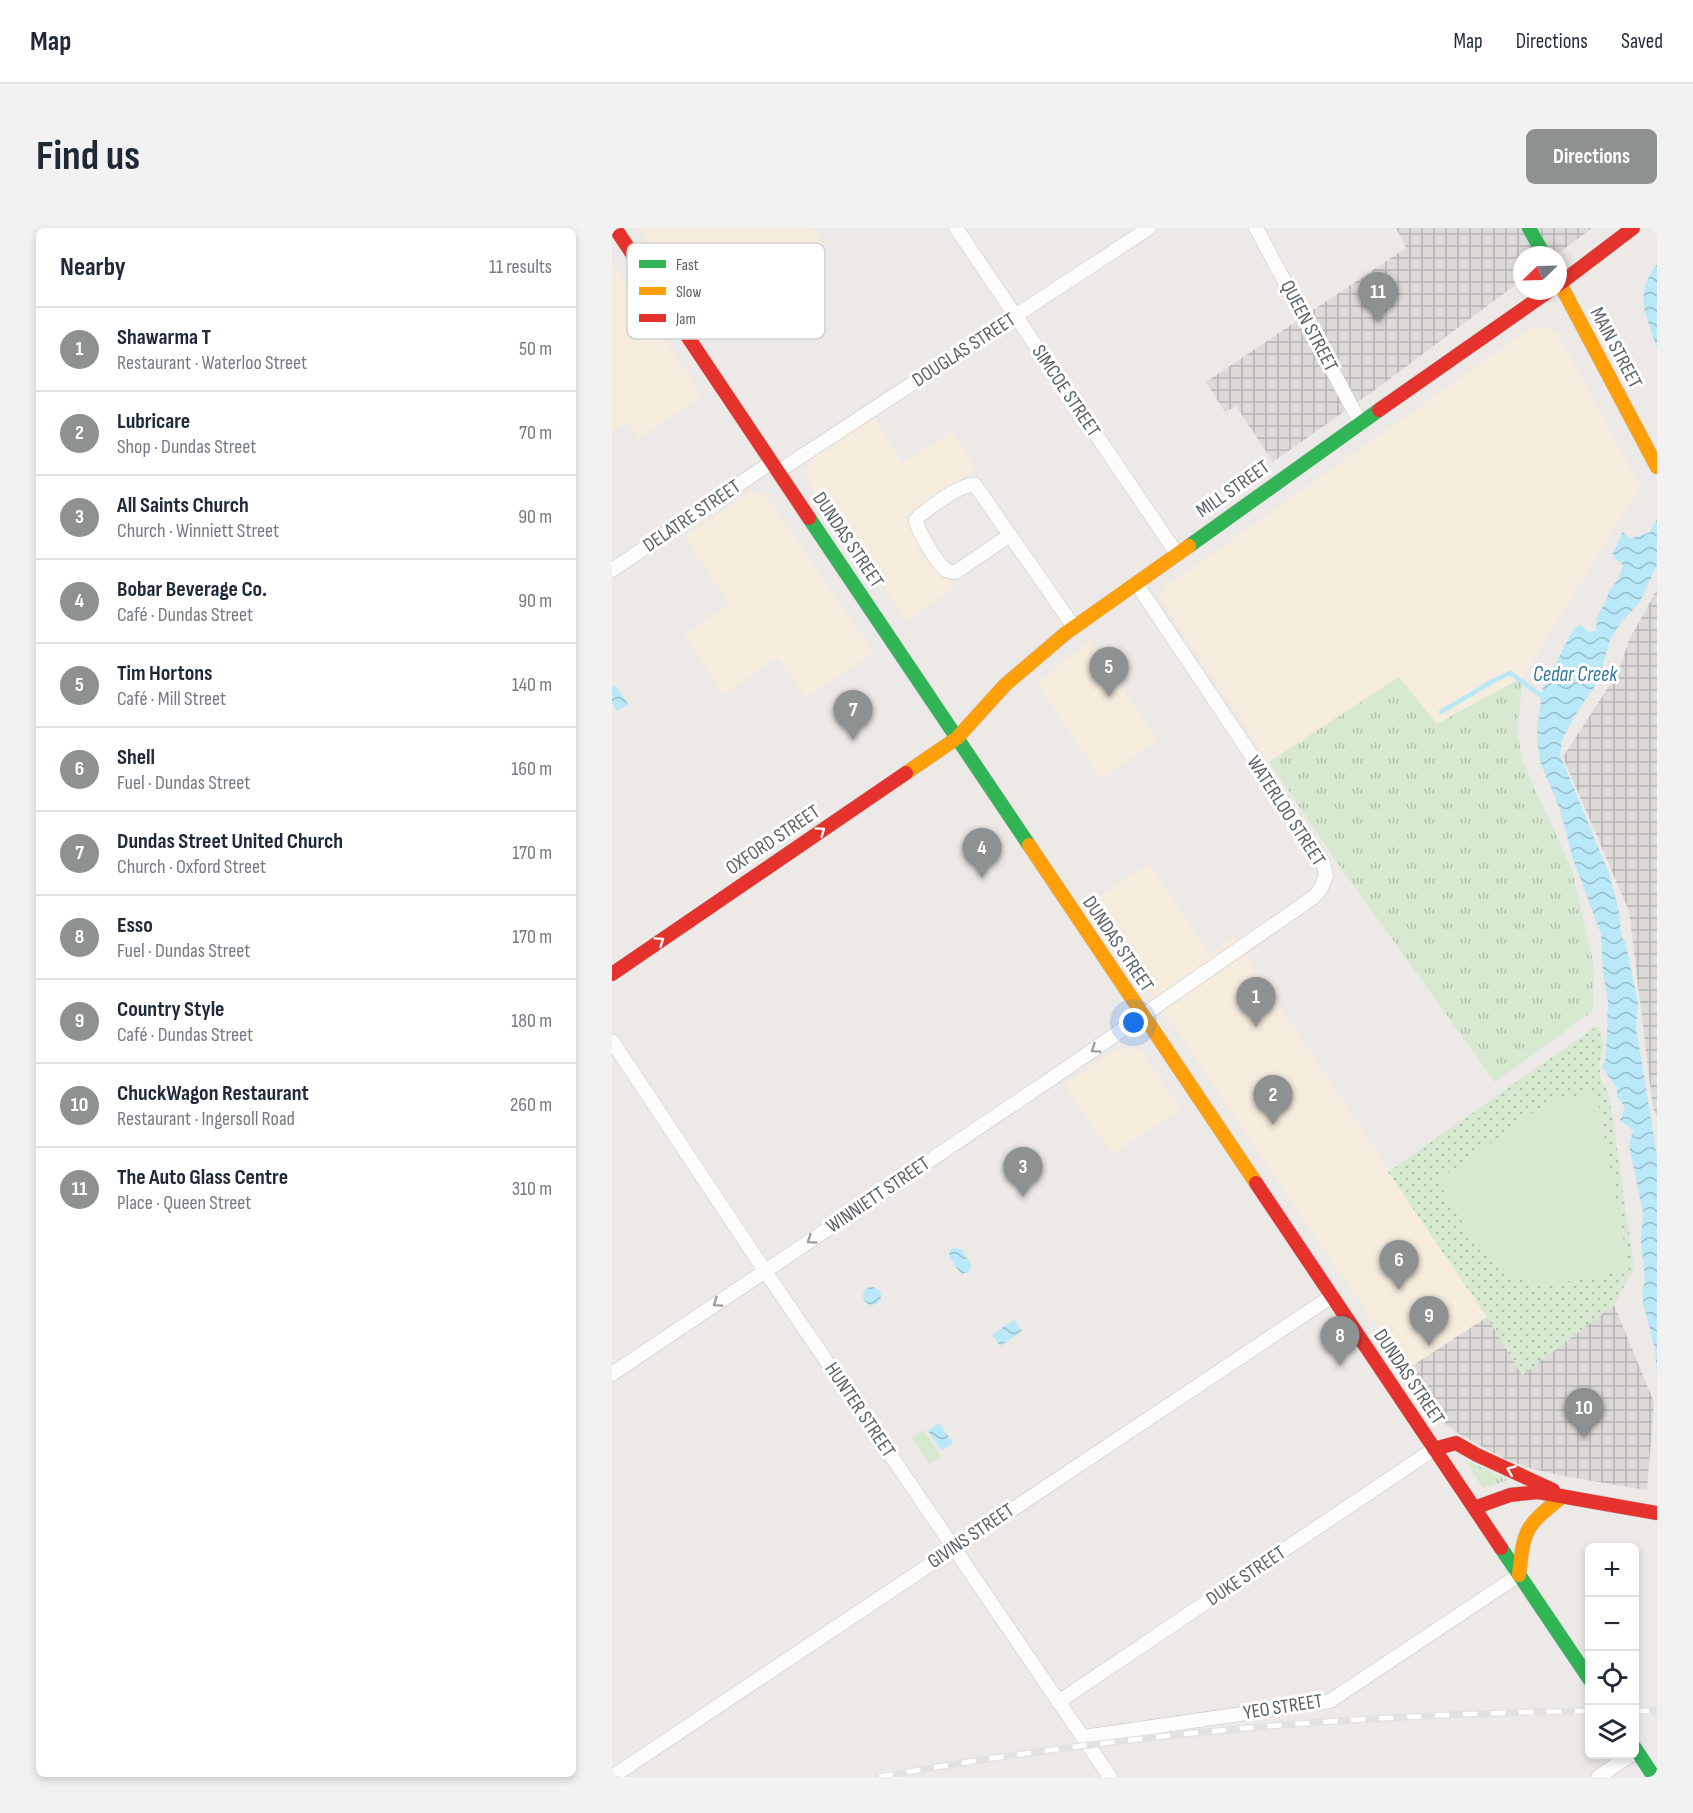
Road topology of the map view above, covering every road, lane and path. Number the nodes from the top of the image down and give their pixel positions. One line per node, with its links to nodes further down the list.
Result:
1 (615, 228): 7 (main road, DUNDAS STREET)
2 (956, 228): 12 (street, SIMCOE STREET)
3 (1149, 228): 12 (street, DOUGLAS STREET)
4 (1256, 228): 14 (street, QUEEN STREET)
5 (1529, 228): 8 (main road)
6 (1633, 228): 9 (main road, MILL STREET)
7 (627, 246)
8 (1539, 246)
9 (1567, 277)
10 (1535, 300): 14 (main road, MILL STREET)
11 (1564, 300): 15 (main road, MAIN STREET)
12 (1015, 316): 16 (street, DOUGLAS STREET); 18 (street, SIMCOE STREET)
13 (689, 339): 16 (main road, DUNDAS STREET)
14 (1361, 424): 18 (main road, MILL STREET)
15 (1654, 462)
16 (775, 467): 19 (street, DELATRE STREET); 22 (main road, DUNDAS STREET)
17 (1010, 535): 17 (street); 21 (street)
18 (1177, 554): 20 (main road, MILL STREET)
19 (612, 570)
20 (1136, 583): 21 (main road, MILL STREET); 24 (street, WATERLOO STREET)
21 (1074, 627): 22 (main road, MILL STREET)
22 (957, 738): 23 (main road, OXFORD STREET, one-way to 22); 24 (main road, DUNDAS STREET)
23 (612, 974)
24 (1143, 1016): 26 (street, WINNIETT STREET, one-way to 26); 27 (main road, DUNDAS STREET)
25 (612, 1041): 26 (street, HUNTER STREET)
26 (765, 1271): 28 (street, WINNIETT STREET, one-way to 28); 33 (street, HUNTER STREET)
27 (1332, 1296): 29 (main road, DUNDAS STREET); 33 (street, GIVINS STREET)
28 (612, 1374)
29 (1434, 1449): 30 (main road, one-way to 29); 31 (main road, DUNDAS STREET); 36 (street, DUKE STREET)
30 (1563, 1496): 31 (main road); 32 (main road); 34 (main road)
31 (1474, 1508): 34 (main road, DUNDAS STREET)
32 (1657, 1513)
33 (953, 1548): 36 (street, HUNTER STREET); 40 (street, GIVINS STREET)
34 (1519, 1575): 35 (main road, DUNDAS STREET); 37 (street, YEO STREET)
35 (1585, 1673)
36 (1058, 1702): 37 (street, HUNTER STREET)
37 (1083, 1737): 41 (street, HUNTER STREET)
38 (1639, 1758): 43 (main road)
39 (1624, 1759): 42 (street)
40 (612, 1777)
41 (1110, 1777)
42 (1598, 1777)
43 (1654, 1777)

